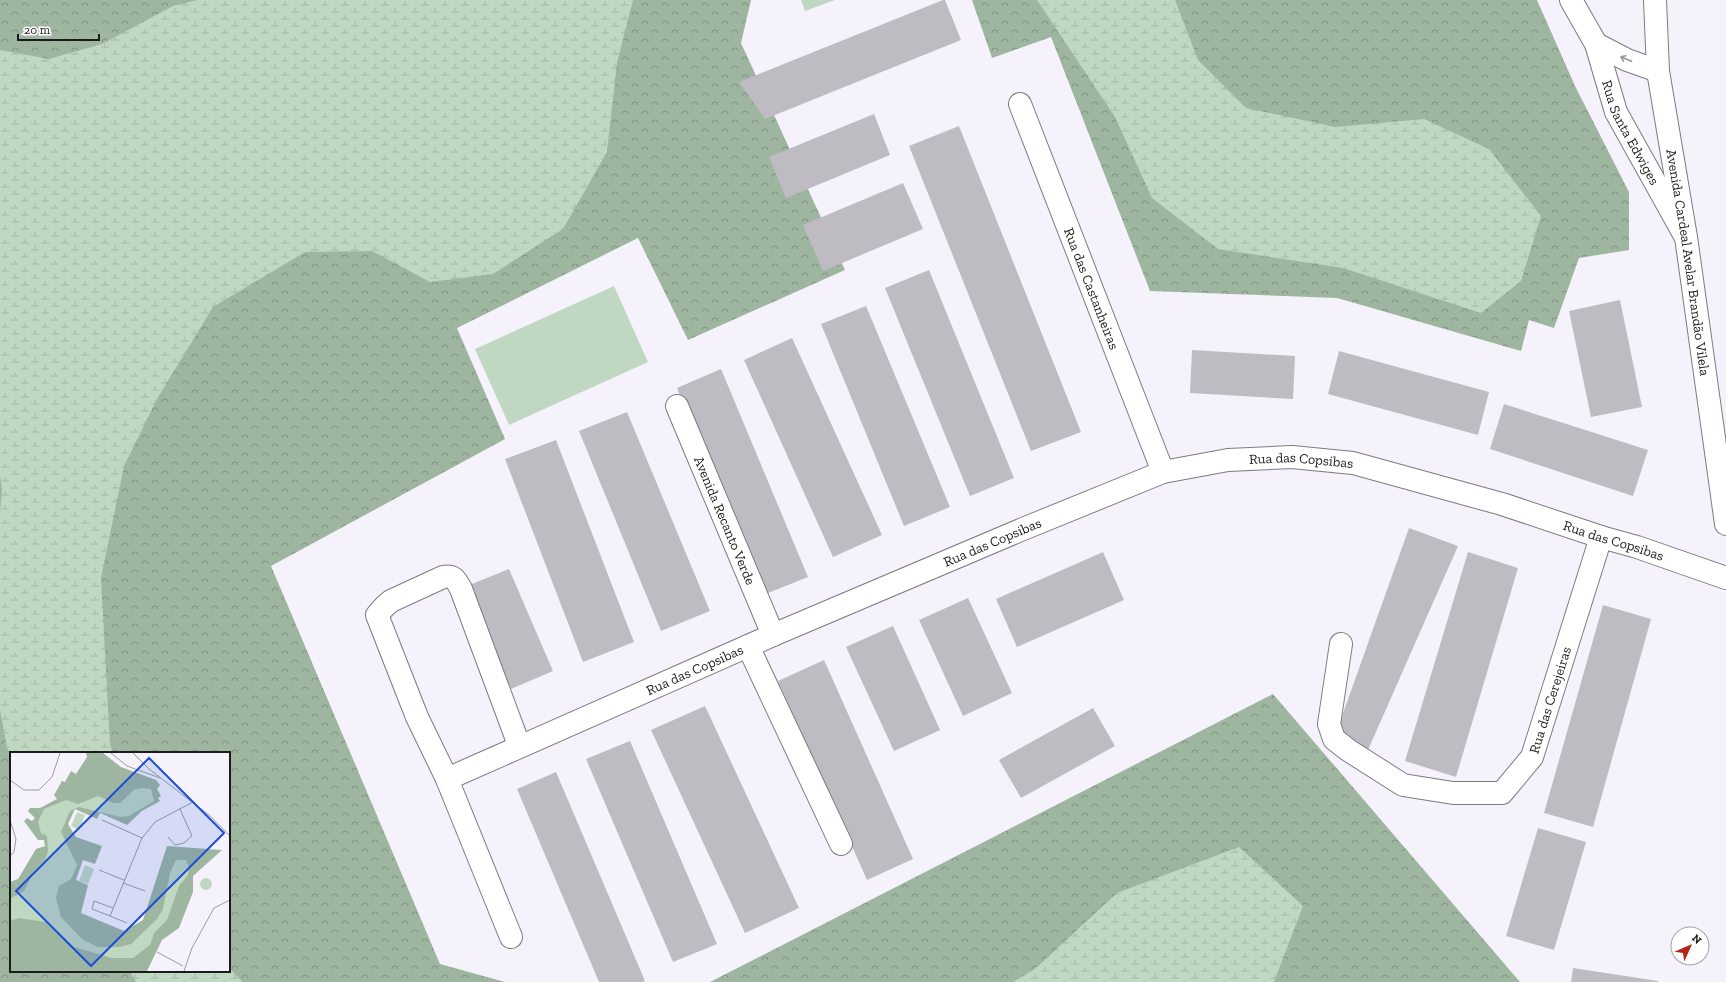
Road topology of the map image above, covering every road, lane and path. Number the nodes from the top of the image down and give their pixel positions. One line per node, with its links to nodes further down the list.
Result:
1 (1571, 0): 3 (street, Rua Santa Edwiges)
2 (1655, 0): 4 (street, Avenida Cardeal Avelar Brandão Vilela)
3 (1596, 44): 4 (street, Rua Santa Edwiges, one-way to 3); 6 (street, Rua Santa Edwiges)
4 (1658, 71): 6 (street, Avenida Cardeal Avelar Brandão Vilela)
5 (1020, 104): 8 (street, Rua das Castanheiras)
6 (1686, 237): 9 (street, Avenida Cardeal Avelar Brandão Vilela)
7 (677, 406): 12 (street, Avenida Recanto Verde)
8 (1163, 472): 10 (street, Rua das Copsibas); 12 (street, Rua das Copsibas)
9 (1726, 524)
10 (1601, 537): 11 (street, Rua das Copsibas); 13 (street, Rua das Cerejeiras)
11 (1726, 578)
12 (773, 635): 14 (street, Rua das Copsibas)
13 (1341, 644)
14 (748, 646): 15 (street, Rua das Copsibas); 17 (street)
15 (519, 746): 16 (street, Rua das Copsibas); 16 (street)
16 (446, 778): 18 (street)
17 (841, 844)
18 (511, 937)

